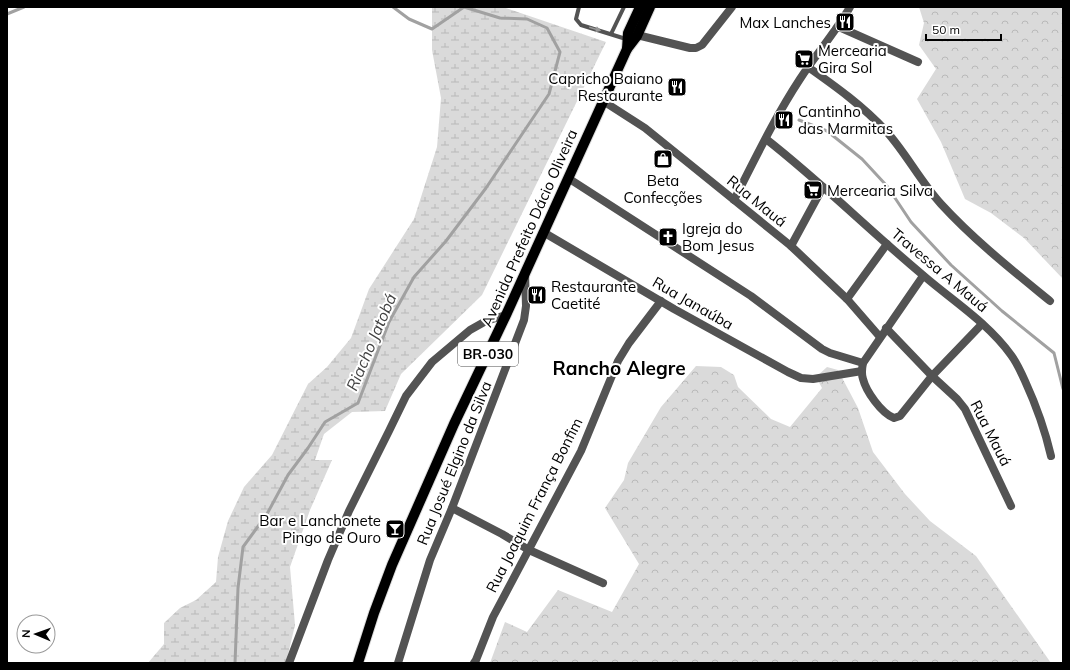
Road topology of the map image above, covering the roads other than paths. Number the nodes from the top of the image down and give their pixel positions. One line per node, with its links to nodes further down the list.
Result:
1 (579, 7): 8 (lane, one-way to 8)
2 (624, 7): 8 (lane)
3 (640, 7): 9 (main road, Avenida Prefeito Dácio Oliveira / BR-030)
4 (650, 7): 9 (main road, Avenida Prefeito Dácio Oliveira / BR-030)
5 (732, 7): 9 (street)
6 (850, 7): 7 (street)
7 (838, 27): 10 (street); 11 (street)
8 (611, 34): 9 (lane)
9 (630, 39): 12 (main road, Avenida Prefeito Dácio Oliveira / BR-030)
10 (918, 62)
11 (808, 67): 13 (street); 24 (street)
12 (603, 101): 14 (main road, Avenida Prefeito Dácio Oliveira / BR-030); 16 (street, Rua Mauá)
13 (766, 139): 15 (street, Travessa A Mauá); 16 (street)
14 (568, 178): 17 (main road, Avenida Prefeito Dácio Oliveira / BR-030); 29 (street)
15 (823, 187): 18 (street, Travessa A Mauá); 19 (street)
16 (734, 200): 19 (street, Rua Mauá)
17 (543, 232): 20 (main road, Avenida Prefeito Dácio Oliveira / BR-030); 23 (street, Rua Janaúba)
18 (888, 244): 21 (street, Travessa A Mauá); 22 (street)
19 (791, 246): 22 (street, Rua Mauá)
20 (525, 272): 25 (main road, Avenida Prefeito Dácio Oliveira / BR-030); 33 (street, Rua Josué Elgino da Silva)
21 (923, 276): 26 (street, Travessa A Mauá); 27 (street)
22 (847, 299): 28 (street, Rua Mauá)
23 (661, 301): 29 (street, Rua Janaúba); 34 (street, Rua Joaquim França Bonfim)
24 (1050, 301)
25 (506, 314): 36 (street); 37 (main road, Avenida Prefeito Dácio Oliveira / BR-030)
26 (982, 324): 30 (street); 31 (street, Travessa A Mauá)
27 (886, 328): 28 (street); 30 (street, Rua Mauá)
28 (880, 337): 29 (street)
29 (862, 367): 30 (street)
30 (932, 376): 32 (street, Rua Mauá)
31 (1051, 456)
32 (1011, 506)
33 (452, 508): 34 (street); 38 (street, Rua Josué Elgino da Silva)
34 (529, 550): 35 (street); 39 (street, Rua Joaquim França Bonfim)
35 (603, 583)
36 (289, 663)
37 (358, 663)
38 (398, 663)
39 (474, 663)

